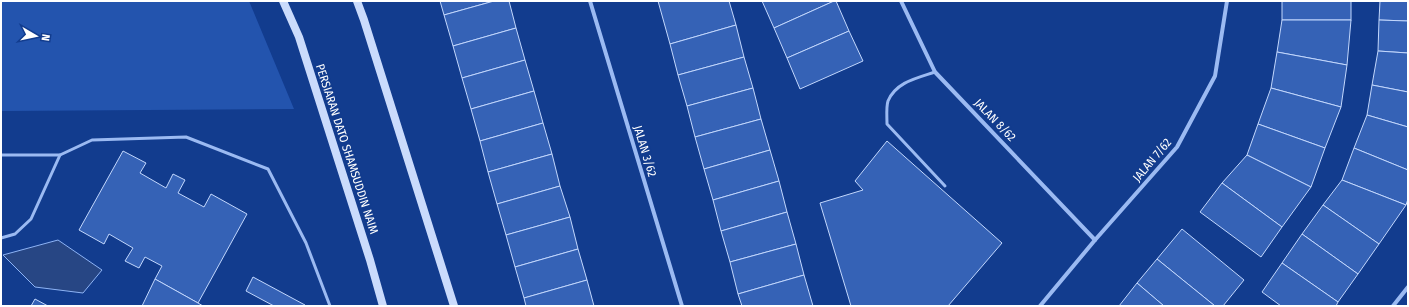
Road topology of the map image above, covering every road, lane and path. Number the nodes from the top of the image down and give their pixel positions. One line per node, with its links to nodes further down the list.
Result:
1 (283, 1): 14 (main road, PERSIARAN DATO SHAMSUDDIN NAIM)
2 (357, 1): 15 (main road)
3 (590, 1): 16 (street, JALAN 3/62)
4 (901, 1): 6 (street, JALAN 8/62)
5 (1227, 1): 11 (street, JALAN 7/62)
6 (935, 72): 9 (lane); 11 (street, JALAN 8/62)
7 (1, 155): 8 (lane)
8 (60, 155): 10 (lane); 13 (lane)
9 (945, 186)
10 (1, 238)
11 (1095, 240): 17 (street, JALAN 7/62)
12 (1408, 287): 18 (street)
13 (330, 306)
14 (383, 306)
15 (454, 306)
16 (682, 306)
17 (1040, 306)
18 (1392, 306)

